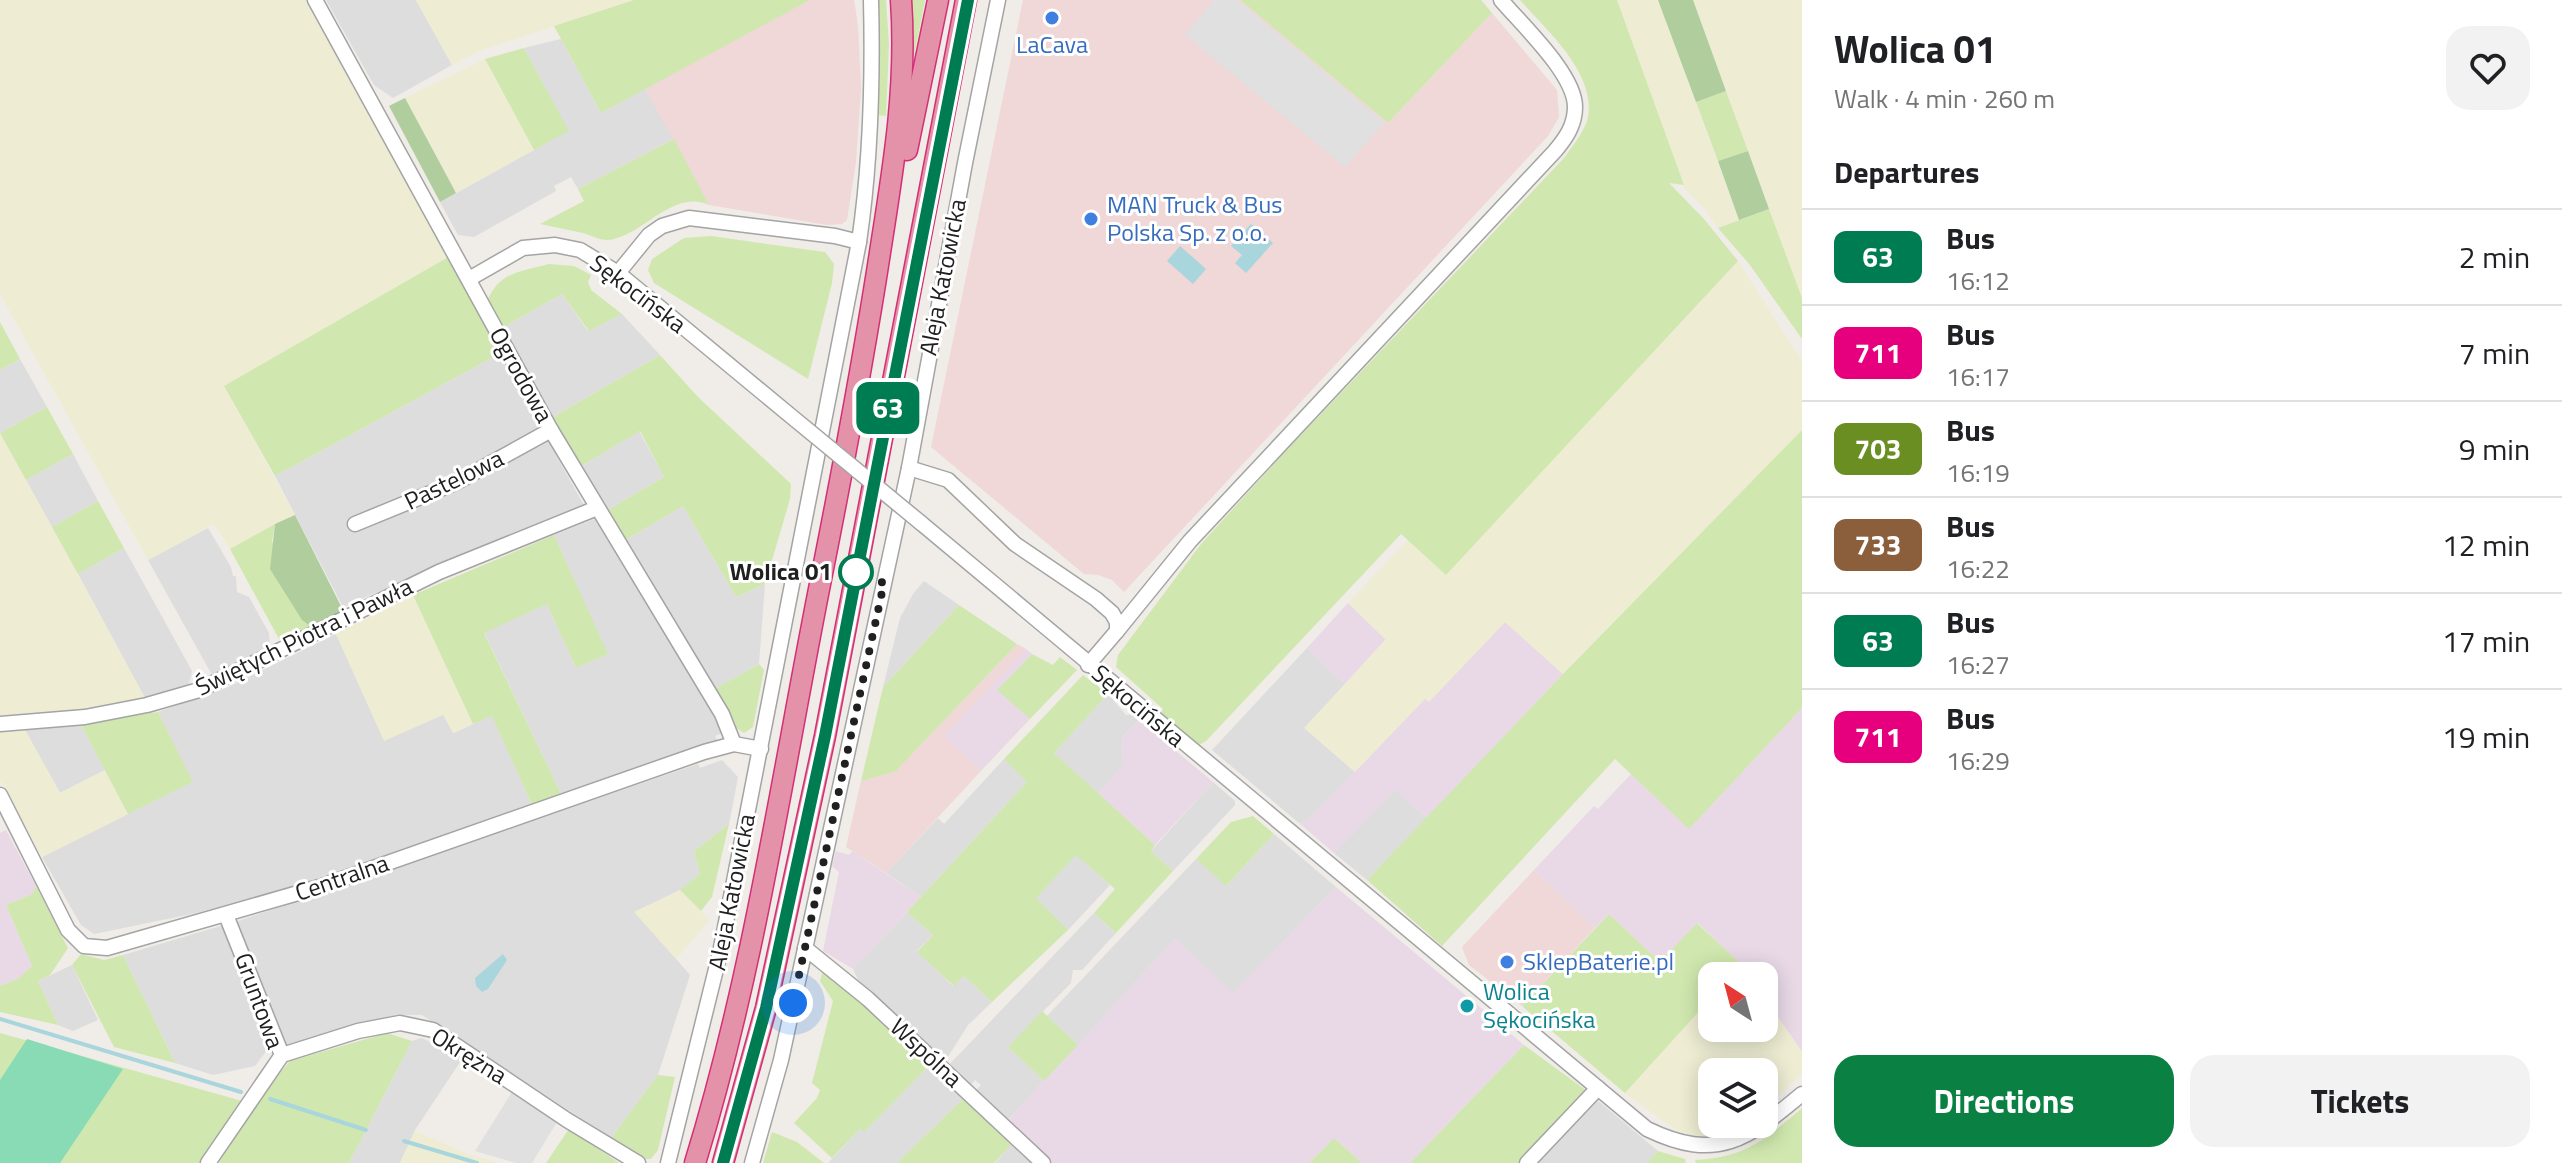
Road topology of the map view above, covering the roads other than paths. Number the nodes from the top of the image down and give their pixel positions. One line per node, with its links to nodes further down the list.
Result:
1 (315, 0): 10 (street, Ogrodowa)
2 (871, 0): 8 (street, Aleja Katowicka)
3 (901, 0): 11 (highway)
4 (938, 0): 11 (highway)
5 (998, 0): 13 (street, Aleja Katowicka)
6 (1501, 0): 16 (street)
7 (965, 7): 31 (highway)
8 (859, 242): 9 (street); 20 (street, Aleja Katowicka)
9 (618, 273): 10 (street, Sękocińska); 17 (street, Sękocińska, bridge)
10 (469, 279): 12 (street, Ogrodowa)
11 (867, 338): 30 (highway)
12 (551, 430): 14 (street, Ogrodowa); 15 (street, Pastelowa)
13 (909, 468): 16 (street); 23 (street, Aleja Katowicka)
14 (597, 508): 18 (street, Świętych Piotra i Pawła); 19 (street, Ogrodowa)
15 (355, 524)
16 (1117, 631): 17 (street)
17 (1088, 665): 25 (street, Sękocińska)
18 (0, 724)
19 (734, 744): 20 (street, Centralna); 22 (street, Centralna)
20 (761, 749): 29 (street, Aleja Katowicka)
21 (0, 795): 22 (street, Centralna)
22 (226, 915): 24 (street, Gruntowa)
23 (805, 948): 32 (street, Aleja Katowicka); 33 (street, Wspólna)
24 (282, 1055): 27 (street, Gruntowa); 28 (street, Okrężna)
25 (1598, 1088): 26 (street, Sękocińska); 34 (street)
26 (1802, 1094)
27 (208, 1163)
28 (638, 1163)
29 (668, 1163)
30 (695, 1163)
31 (723, 1163)
32 (752, 1163)
33 (1043, 1163)
34 (1527, 1163)

